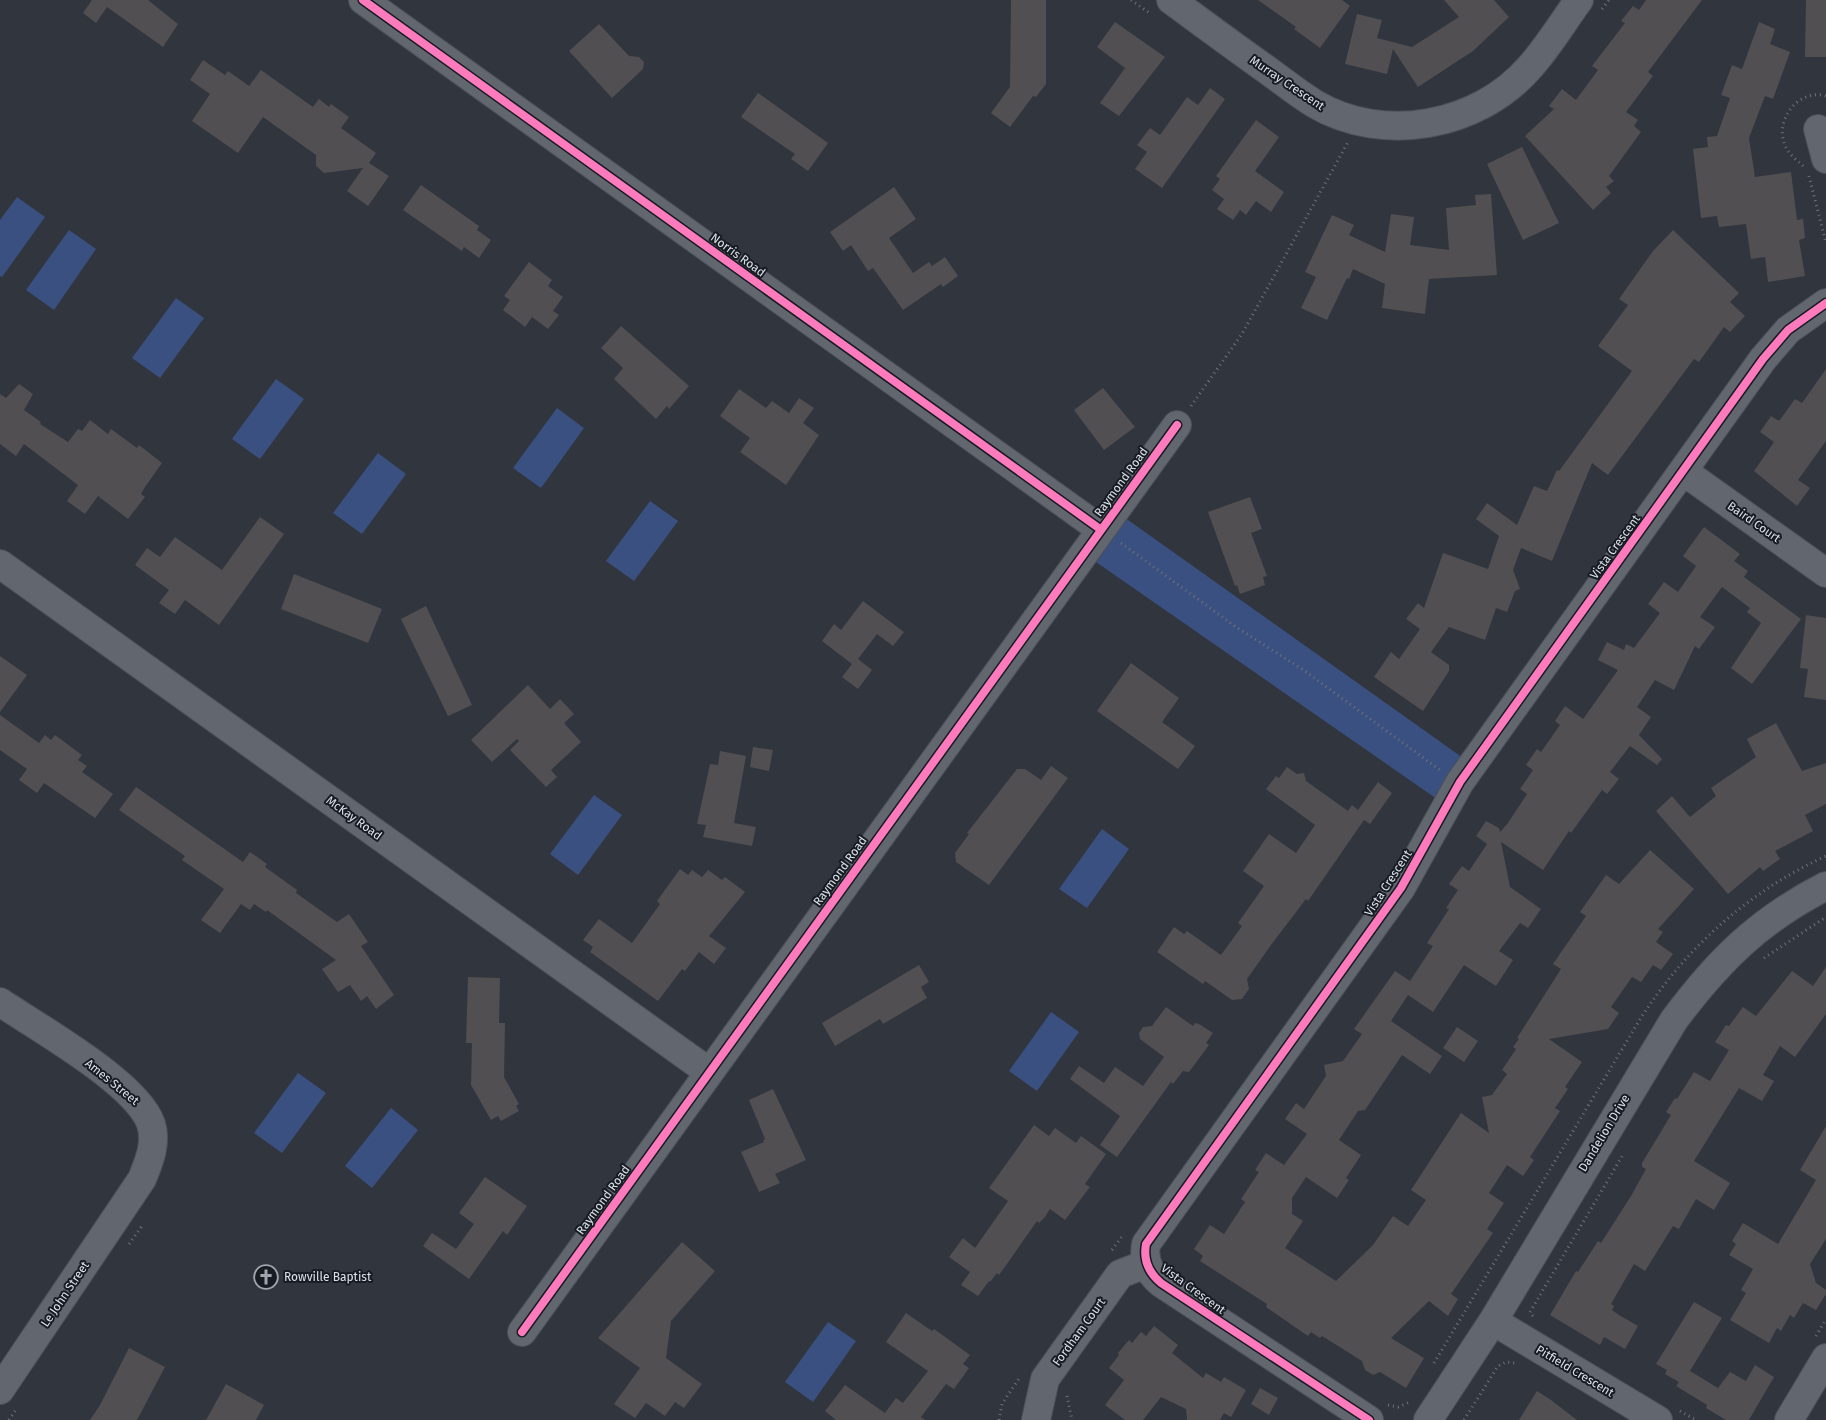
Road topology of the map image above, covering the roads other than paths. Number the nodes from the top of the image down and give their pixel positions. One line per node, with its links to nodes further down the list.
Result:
1 (364, 0): 9 (street, Norris Road)
2 (1171, 0): 3 (street, Murray Crescent)
3 (1579, 0)
4 (1818, 130): 5 (street)
5 (1826, 159)
6 (1826, 303): 8 (street, Vista Crescent)
7 (1177, 424): 9 (street, Raymond Road)
8 (1682, 471): 11 (street, Baird Court); 16 (street, Vista Crescent)
9 (1100, 528): 14 (street, Raymond Road)
10 (0, 564): 14 (street, McKay Road)
11 (1826, 573)
12 (1826, 886): 17 (street, Dandelion Drive)
13 (0, 1002): 15 (street, Ames Street)
14 (709, 1072): 18 (street, Raymond Road)
15 (130, 1197): 20 (street, Le John Street)
16 (1146, 1264): 21 (street, Fordham Court); 22 (street, Vista Crescent)
17 (1493, 1321): 23 (street, Dandelion Drive); 24 (street, Pitfield Crescent)
18 (522, 1332)
19 (1826, 1358): 25 (street)
20 (0, 1390)
21 (1036, 1420)
22 (1369, 1420)
23 (1428, 1420)
24 (1658, 1420)
25 (1789, 1420)

